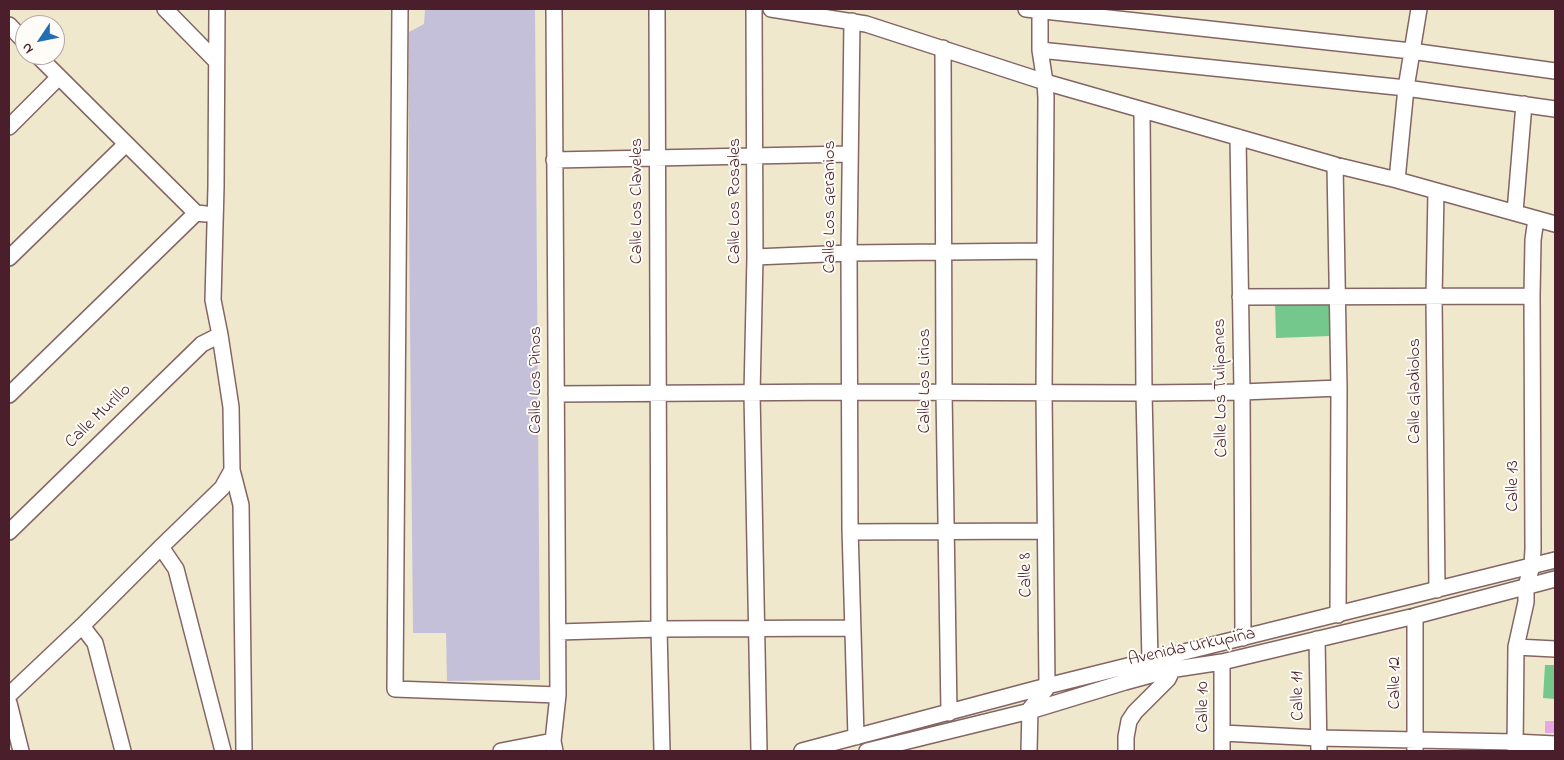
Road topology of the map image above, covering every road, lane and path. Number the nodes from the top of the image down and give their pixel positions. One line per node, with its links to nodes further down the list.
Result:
1 (165, 9): 14 (street)
2 (217, 9): 14 (street)
3 (400, 9): 85 (street)
4 (554, 9): 29 (street, Calle Los Pinos)
5 (657, 9): 28 (street, Calle Los Claveles)
6 (754, 9): 27 (street, Calle Los Rosales)
7 (771, 9): 10 (street)
8 (1419, 9): 13 (street)
9 (1036, 10): 12 (street, Calle 8); 13 (street)
10 (862, 18): 11 (street); 26 (street, Calle Los Geranios)
11 (944, 48): 18 (street); 38 (street, Calle Los Lirios)
12 (1040, 50): 18 (street, Calle 8); 19 (street)
13 (1411, 51): 16 (street); 19 (street)
14 (216, 61): 35 (street)
15 (47, 65): 17 (street)
16 (1555, 71)
17 (59, 77): 23 (street); 25 (street)
18 (1046, 82): 22 (street); 39 (street, Calle 8)
19 (1406, 88): 20 (street); 31 (street)
20 (1524, 104): 21 (street); 33 (street)
21 (1555, 109)
22 (1142, 110): 24 (street); 54 (street)
23 (9, 128)
24 (1238, 137): 30 (street); 45 (street, Calle Los Tulipanes)
25 (126, 144): 34 (street); 42 (street)
26 (850, 154): 27 (street); 40 (street, Calle Los Geranios)
27 (755, 157): 28 (street); 41 (street, Calle Los Rosales)
28 (657, 158): 29 (street); 53 (street, Calle Los Claveles)
29 (554, 160): 55 (street, Calle Los Pinos)
30 (1335, 165): 31 (street); 43 (street)
31 (1397, 180): 32 (street)
32 (1436, 191): 33 (street); 46 (street, Calle Gladiolos)
33 (1515, 212): 36 (street)
34 (196, 213): 35 (street); 57 (street)
35 (214, 215): 47 (street)
36 (1536, 218): 37 (street); 44 (street, Calle 13)
37 (1555, 224)
38 (945, 251): 39 (street); 40 (street); 50 (street, Calle Los Lirios)
39 (1044, 251): 51 (street, Calle 8)
40 (849, 253): 41 (street); 49 (street, Calle Los Geranios)
41 (755, 257): 56 (street, Calle Los Rosales)
42 (9, 258)
43 (1337, 296): 45 (street); 46 (street); 48 (street)
44 (1532, 296): 46 (street); 65 (street, Calle 13)
45 (1240, 297): 52 (street, Calle Los Tulipanes)
46 (1434, 298): 68 (street, Calle Gladiolos)
47 (220, 335): 58 (street); 61 (street, Calle Murillo)
48 (1339, 388): 52 (street); 69 (street)
49 (849, 392): 50 (street); 56 (street); 62 (street, Calle Los Geranios)
50 (944, 392): 51 (street); 59 (street, Calle Los Lirios)
51 (1044, 392): 54 (street); 60 (street, Calle 8)
52 (1242, 392): 54 (street); 76 (street, Calle Los Tulipanes)
53 (658, 393): 55 (street); 56 (street); 74 (street, Calle Los Claveles)
54 (1144, 393): 80 (street)
55 (556, 394): 75 (street, Calle Los Pinos)
56 (752, 394): 72 (street, Calle Los Rosales)
57 (9, 395)
58 (232, 470): 63 (street); 100 (street)
59 (946, 531): 60 (street); 62 (street); 88 (street, Calle Los Lirios)
60 (1045, 531): 83 (street, Calle 8)
61 (9, 532)
62 (850, 532): 73 (street, Calle Los Geranios)
63 (161, 546): 71 (street); 99 (street)
64 (1555, 560): 65 (street)
65 (1532, 566): 67 (street, Calle 13); 68 (street)
66 (1555, 579): 67 (street, Avenida Urkupiña)
67 (1526, 586): 70 (street, Avenida Urkupiña); 78 (street, Calle 13)
68 (1437, 590): 69 (street)
69 (1338, 615): 76 (street)
70 (1414, 616): 77 (street, Avenida Urkupiña); 95 (street, Calle 12)
71 (82, 626): 84 (street); 98 (street)
72 (756, 628): 73 (street); 74 (street); 103 (street, Calle Los Rosales)
73 (852, 628): 90 (street, Calle Los Geranios)
74 (659, 629): 75 (street); 102 (street, Calle Los Claveles)
75 (558, 632): 85 (street, Calle Los Pinos)
76 (1243, 638): 80 (street)
77 (1317, 639): 81 (street, Avenida Urkupiña); 93 (street, Calle 11)
78 (1516, 647): 79 (street); 96 (street, Calle 13)
79 (1555, 649)
80 (1150, 661): 83 (street)
81 (1222, 662): 82 (street, Avenida Urkupiña); 89 (street, Calle 10)
82 (1169, 670): 87 (street, Avenida Urkupiña); 107 (street)
83 (1046, 686): 87 (street); 88 (street)
84 (9, 695)
85 (558, 695): 94 (street, Calle Los Pinos)
86 (9, 702): 97 (street)
87 (1030, 711): 91 (street, Avenida Urkupiña); 106 (street)
88 (949, 713): 90 (street)
89 (1223, 733): 93 (street); 108 (street, Calle 10)
90 (856, 737): 104 (street)
91 (923, 744): 105 (street, Avenida Urkupiña)
92 (1555, 744): 96 (street)
93 (1319, 745): 95 (street)
94 (554, 746): 101 (street)
95 (1415, 746): 96 (street)
96 (1515, 747)
97 (21, 751)
98 (123, 751)
99 (223, 751)
100 (244, 751)
101 (501, 751)
102 (662, 751)
103 (759, 751)
104 (802, 751)
105 (867, 751)
106 (1029, 751)
107 (1126, 751)
108 (1222, 751)

